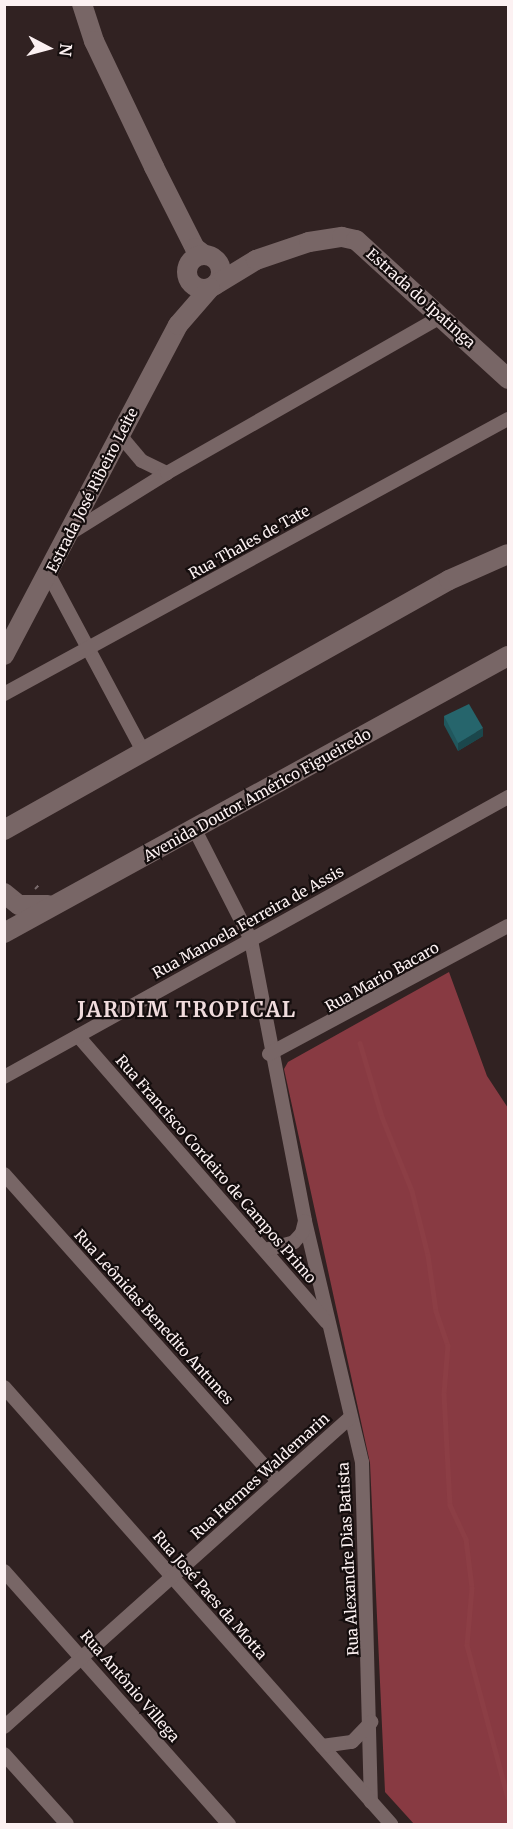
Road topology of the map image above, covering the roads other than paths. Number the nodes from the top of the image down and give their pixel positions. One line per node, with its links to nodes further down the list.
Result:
1 (82, 4): 2 (main road, Estrada José Ribeiro Leite)
2 (179, 219): 3 (main road, Estrada José Ribeiro Leite); 5 (main road, Estrada José Ribeiro Leite)
3 (208, 256): 4 (main road, Estrada do Ipatinga); 5 (main road); 6 (main road)
4 (256, 260): 6 (main road, Estrada do Ipatinga); 7 (main road, Estrada do Ipatinga)
5 (187, 269): 6 (main road); 8 (main road, Estrada José Ribeiro Leite)
6 (212, 287): 8 (main road, Estrada José Ribeiro Leite)
7 (442, 316): 9 (main road, Estrada do Ipatinga); 12 (street)
8 (178, 325): 11 (main road, Estrada José Ribeiro Leite)
9 (508, 379)
10 (508, 419): 16 (street, Rua Thales de Tate)
11 (119, 434): 12 (street); 13 (main road, Estrada José Ribeiro Leite)
12 (167, 473): 13 (street)
13 (69, 534): 15 (main road, Estrada José Ribeiro Leite)
14 (508, 554): 20 (main road)
15 (49, 575): 16 (street); 17 (main road, Estrada José Ribeiro Leite)
16 (88, 648): 19 (street, Rua Thales de Tate); 20 (street)
17 (4, 655)
18 (508, 656): 22 (main road, Avenida Doutor Américo Figueiredo)
19 (4, 694)
20 (143, 751): 23 (main road)
21 (508, 797): 28 (street, Rua Manoela Ferreira de Assis)
22 (195, 830): 25 (main road, Avenida Doutor Américo Figueiredo); 28 (street, Rua Alexandre Dias Batista)
23 (6, 831)
24 (4, 893): 25 (main road)
25 (59, 900): 27 (main road, Avenida Doutor Américo Figueiredo)
26 (508, 926): 30 (street, Rua Mario Bacaro)
27 (4, 933)
28 (250, 940): 29 (street, Rua Manoela Ferreira de Assis); 30 (street, Rua Alexandre Dias Batista)
29 (78, 1036): 31 (street, Rua Manoela Ferreira de Assis); 34 (street, Rua Francisco Cordeiro de Campos Primo)
30 (269, 1053): 33 (street, Rua Alexandre Dias Batista)
31 (4, 1077)
32 (4, 1174): 38 (street, Rua Leônidas Benedito Antunes)
33 (304, 1221): 34 (street); 35 (street, Rua Alexandre Dias Batista)
34 (265, 1250): 35 (street, Rua Francisco Cordeiro de Campos Primo)
35 (329, 1323): 37 (street, Rua Alexandre Dias Batista)
36 (4, 1387): 40 (street, Rua José Paes da Motta)
37 (349, 1419): 38 (street, Rua Hermes Waldemarin); 42 (street, Rua Alexandre Dias Batista)
38 (278, 1482): 40 (street, Rua Hermes Waldemarin)
39 (4, 1571): 41 (street, Rua Antônio Villega)
40 (172, 1577): 41 (street, Rua Hermes Waldemarin); 44 (street, Rua José Paes da Motta)
41 (82, 1657): 43 (street, Rua Hermes Waldemarin); 48 (street, Rua Antônio Villega)
42 (371, 1722): 44 (street); 46 (street, Rua Alexandre Dias Batista)
43 (4, 1727)
44 (322, 1746): 46 (street, Rua José Paes da Motta)
45 (4, 1754): 47 (street)
46 (371, 1802): 49 (street, Rua José Paes da Motta)
47 (67, 1824)
48 (229, 1824)
49 (391, 1824)

